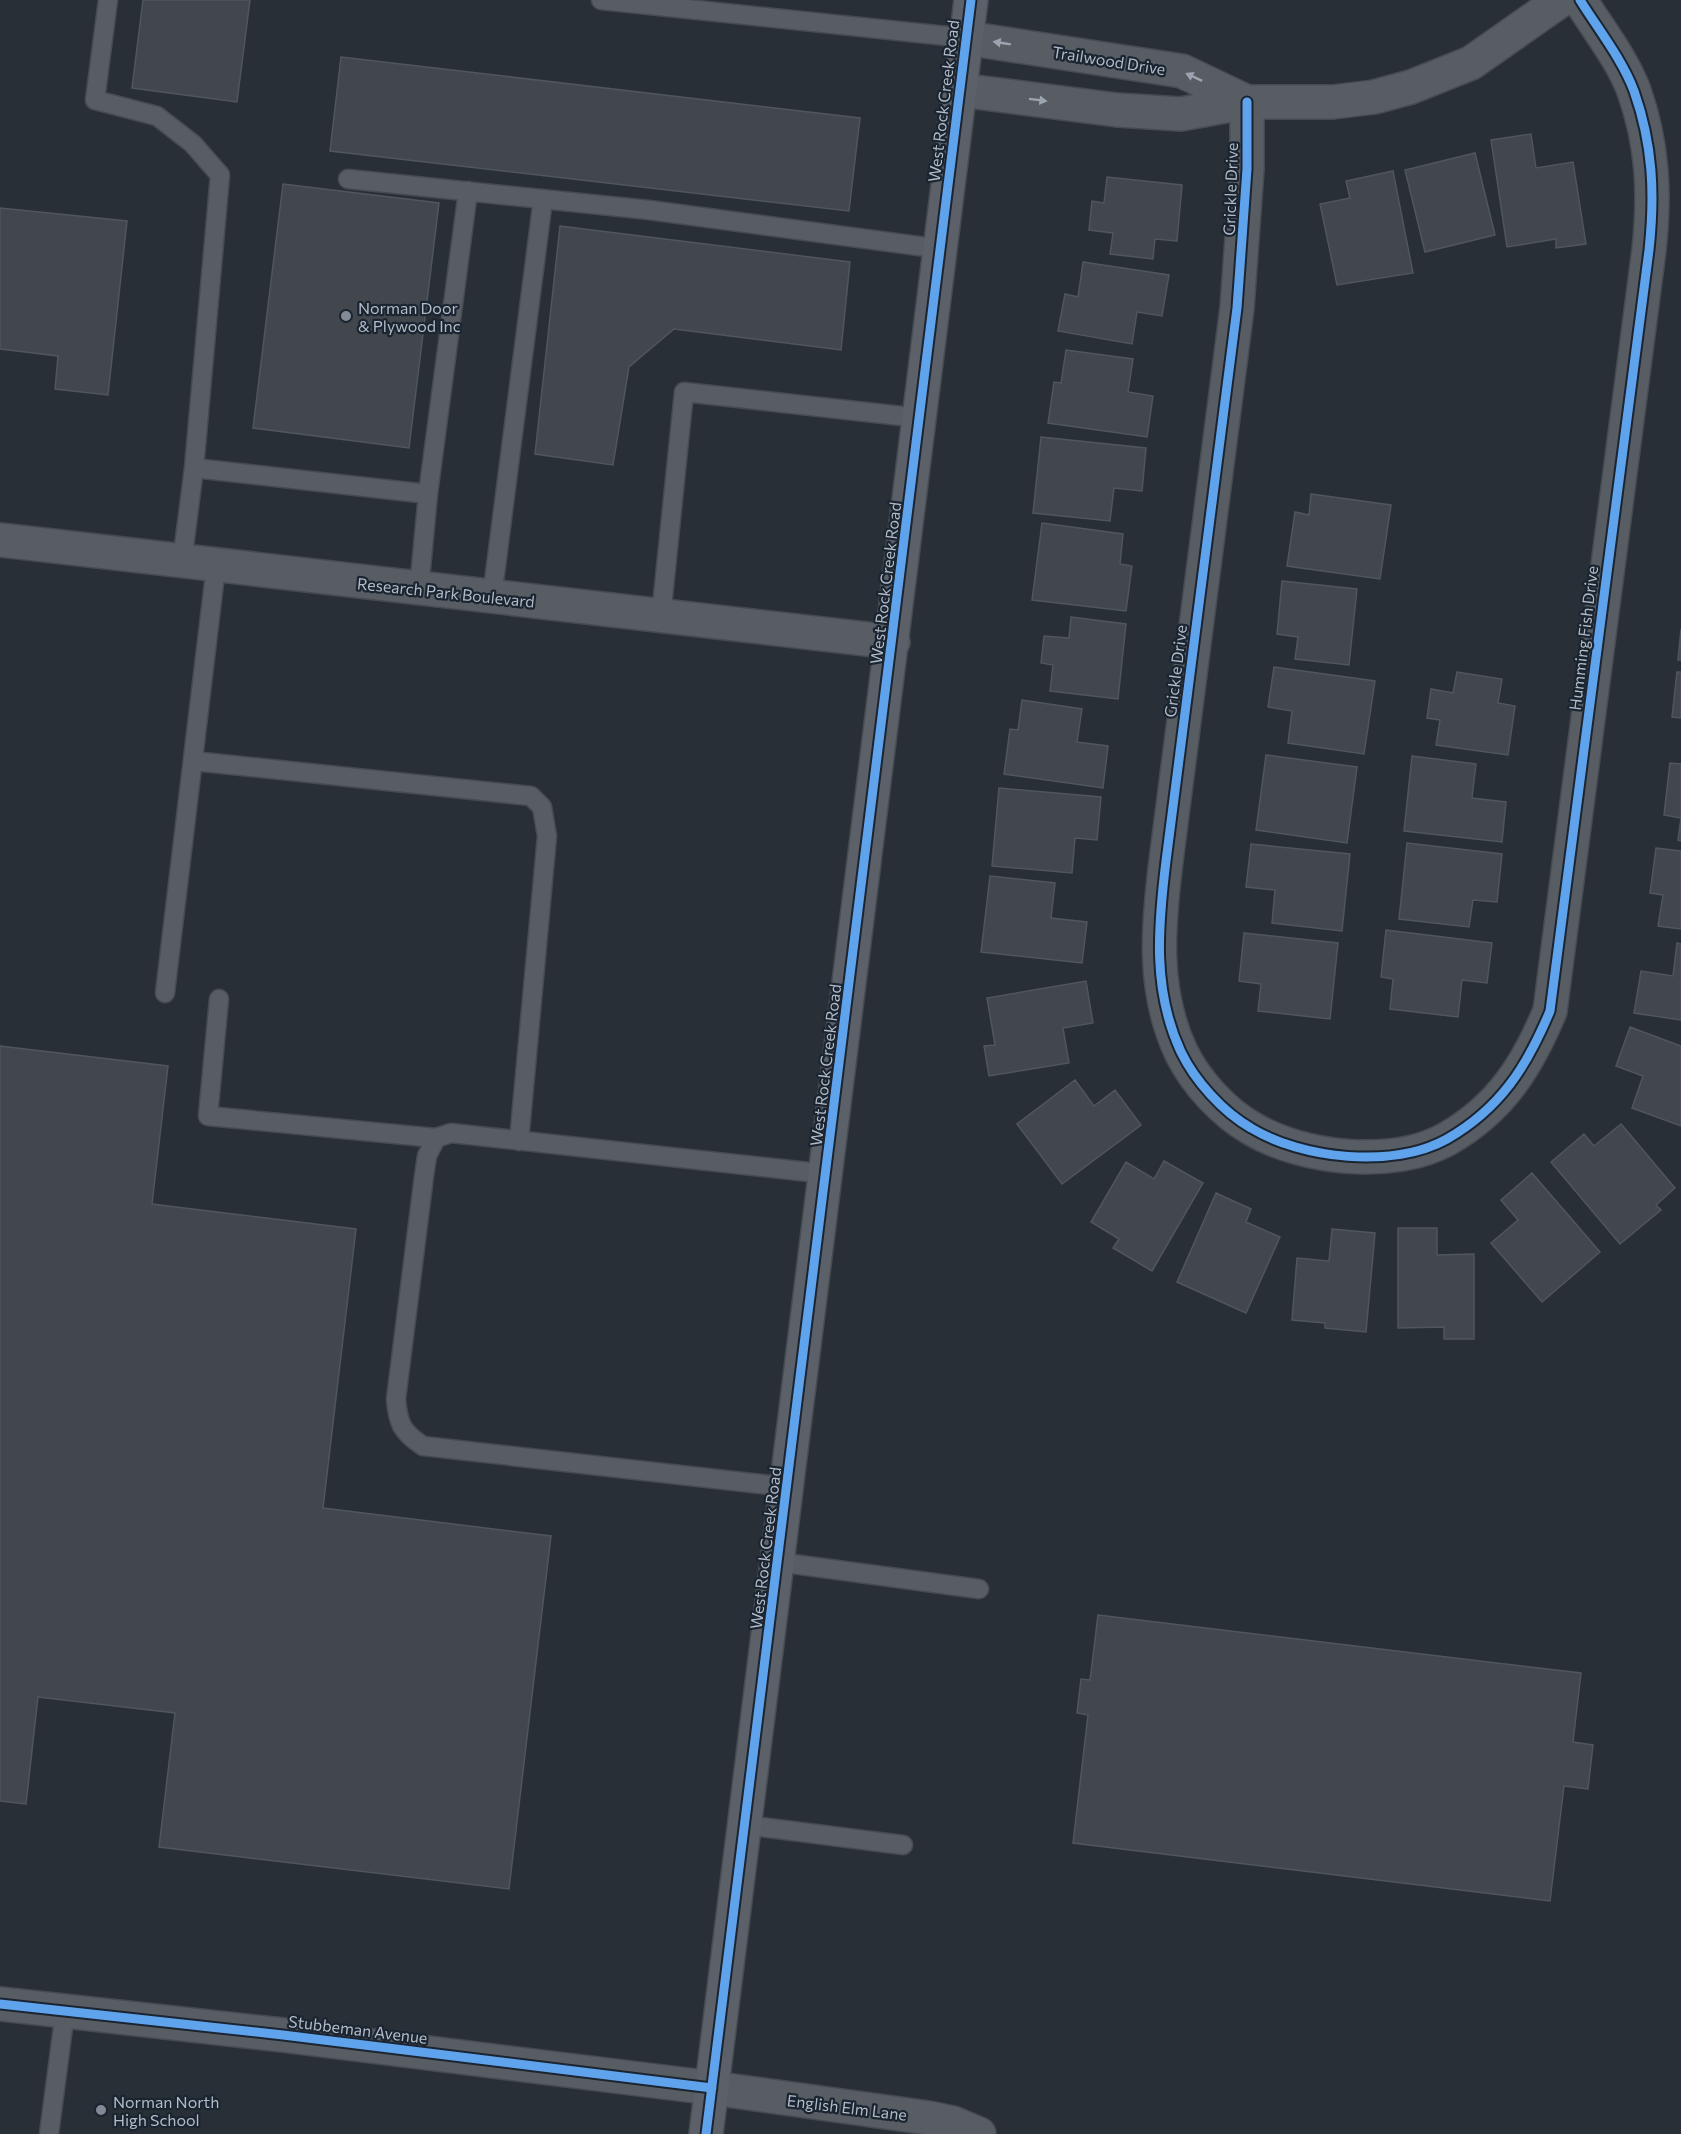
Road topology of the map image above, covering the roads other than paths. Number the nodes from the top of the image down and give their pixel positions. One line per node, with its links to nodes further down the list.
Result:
1 (108, 0): 14 (lane)
2 (601, 0): 6 (lane)
3 (971, 0): 6 (main road, West Rock Creek Road)
4 (1561, 0): 8 (street, Trailwood Drive)
5 (1580, 0): 28 (street, Humming Fish Drive)
6 (966, 38): 7 (main road, West Rock Creek Road); 8 (street, Trailwood Drive, one-way to 6)
7 (960, 90): 8 (street, Trailwood Drive, one-way to 8); 12 (main road, West Rock Creek Road)
8 (1247, 102): 28 (street, Grickle Drive)
9 (348, 179): 10 (lane)
10 (468, 191): 11 (lane); 15 (lane)
11 (543, 199): 12 (lane); 20 (lane)
12 (941, 249): 13 (main road, West Rock Creek Road)
13 (920, 418): 21 (lane); 22 (main road, West Rock Creek Road)
14 (194, 468): 15 (lane); 17 (lane)
15 (428, 494): 19 (lane)
16 (0, 540): 17 (street, Research Park Boulevard)
17 (182, 562): 18 (street, Research Park Boulevard)
18 (216, 566): 19 (street, Research Park Boulevard); 23 (lane)
19 (419, 589): 20 (street, Research Park Boulevard)
20 (492, 597): 21 (street, Research Park Boulevard)
21 (661, 616): 22 (street, Research Park Boulevard)
22 (893, 642): 29 (main road, West Rock Creek Road)
23 (193, 760): 24 (lane); 27 (lane)
24 (165, 993)
25 (219, 999): 26 (lane)
26 (436, 1138): 27 (lane); 30 (lane)
27 (519, 1141): 29 (lane)
28 (1331, 1155)
29 (827, 1174): 30 (main road, West Rock Creek Road)
30 (787, 1487): 31 (main road, West Rock Creek Road)
31 (778, 1562): 32 (lane); 33 (main road, West Rock Creek Road)
32 (979, 1589)
33 (745, 1825): 34 (lane); 37 (main road, West Rock Creek Road)
34 (903, 1845)
35 (0, 2004): 36 (street, Stubbeman Avenue)
36 (65, 2012): 37 (street, Stubbeman Avenue); 38 (lane)
37 (712, 2088): 39 (main road, West Rock Creek Road); 40 (street, English Elm Lane)
38 (49, 2134)
39 (706, 2134)
40 (979, 2134)

